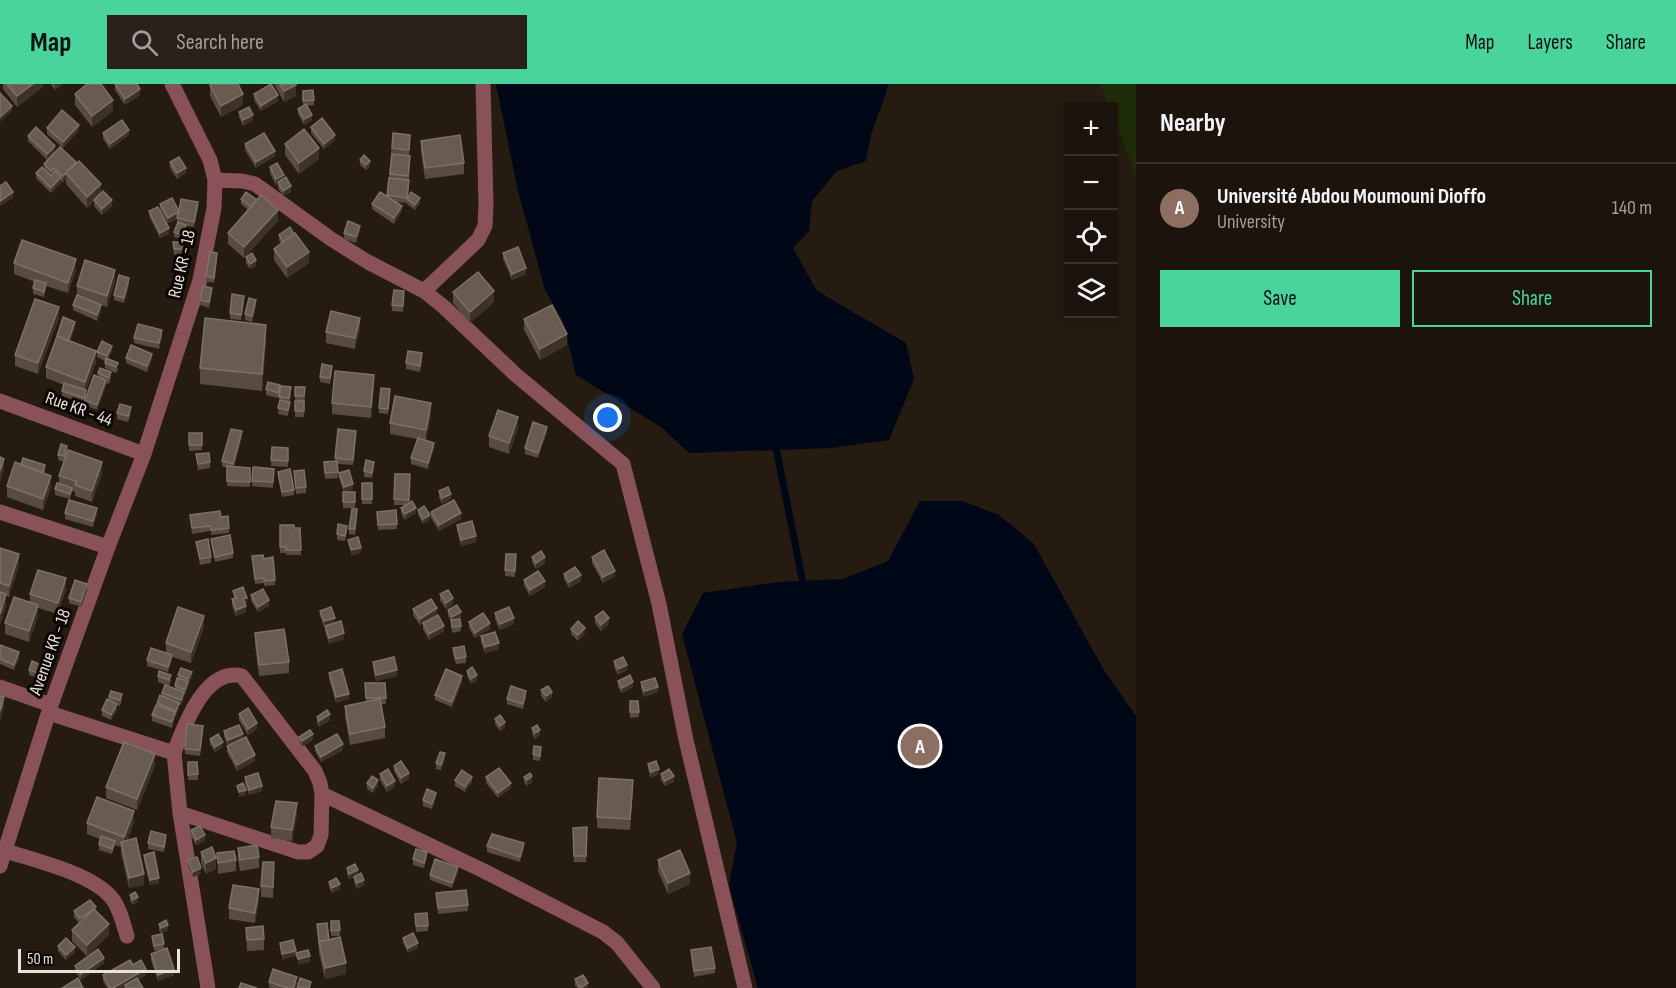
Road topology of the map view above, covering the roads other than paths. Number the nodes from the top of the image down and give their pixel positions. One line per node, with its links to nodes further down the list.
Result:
1 (172, 84): 3 (street, Rue KR - 18)
2 (483, 84): 4 (street)
3 (215, 180): 4 (street); 6 (street, Rue KR - 18)
4 (424, 291): 19 (street)
5 (0, 401): 6 (street, Rue KR - 44)
6 (144, 454): 8 (street, Avenue KR - 18)
7 (0, 512): 8 (street)
8 (108, 547): 10 (street, Avenue KR - 18)
9 (0, 687): 10 (street)
10 (50, 709): 11 (street); 14 (street, Avenue KR - 18)
11 (174, 753): 12 (street); 13 (street)
12 (322, 794): 13 (street); 18 (street)
13 (180, 813): 17 (street)
14 (3, 850): 15 (street, Avenue KR - 18); 16 (street)
15 (0, 866)
16 (127, 936)
17 (208, 988)
18 (653, 988)
19 (745, 988)

